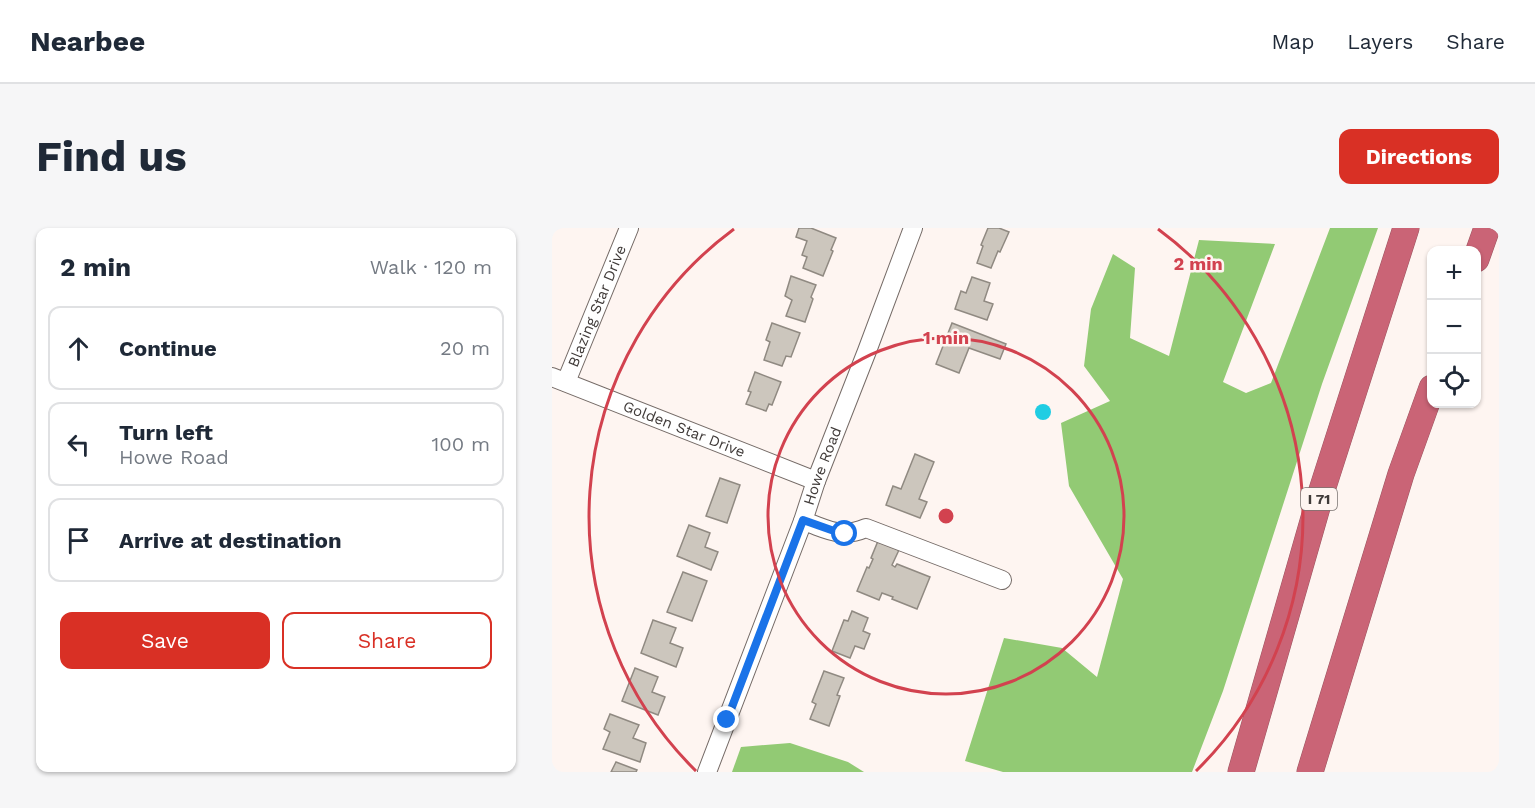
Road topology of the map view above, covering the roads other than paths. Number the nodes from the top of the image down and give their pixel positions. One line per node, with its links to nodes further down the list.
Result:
1 (628, 228): 6 (street, Blazing Star Drive)
2 (913, 228): 8 (street, Howe Road)
3 (1406, 228): 12 (highway, I 71)
4 (1487, 228): 5 (highway)
5 (1481, 246)
6 (559, 380): 8 (street, Golden Star Drive)
7 (1427, 399): 13 (highway)
8 (816, 482): 9 (street, Howe Road)
9 (803, 520): 10 (street); 11 (street, Howe Road)
10 (1002, 580)
11 (707, 772)
12 (1241, 772)
13 (1310, 772)

